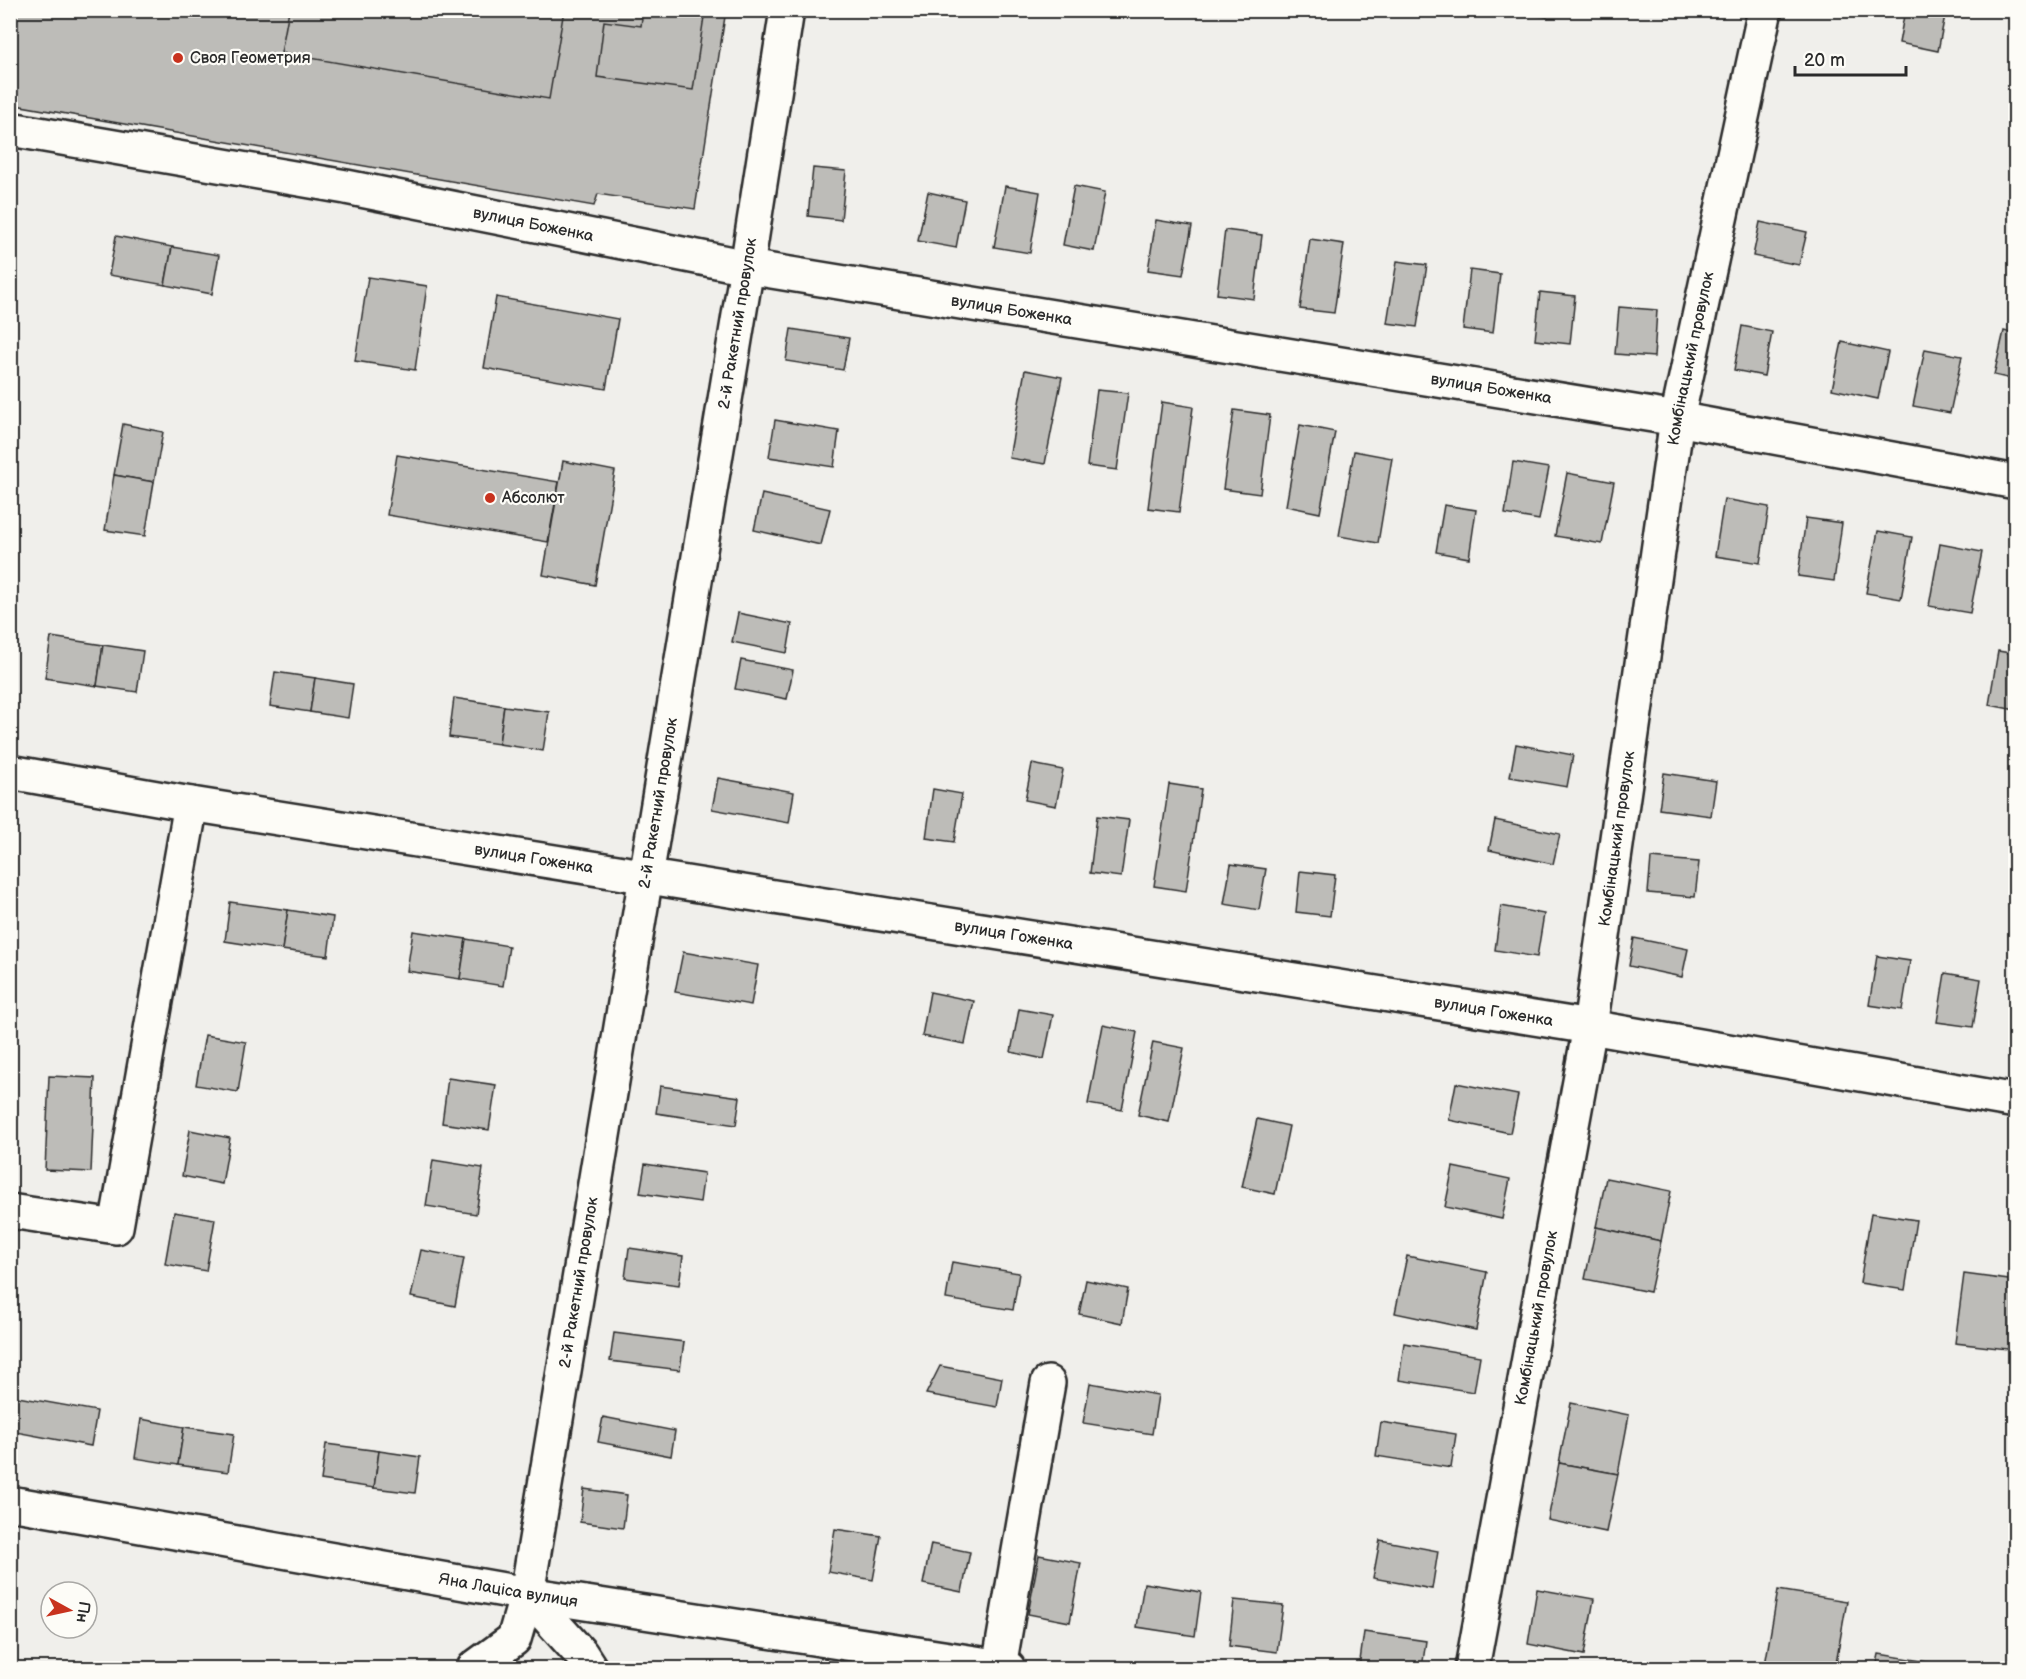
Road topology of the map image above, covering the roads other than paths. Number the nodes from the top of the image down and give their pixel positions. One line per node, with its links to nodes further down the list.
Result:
1 (787, 10): 4 (street, 2-й Ракетний провулок)
2 (1765, 10): 5 (street, Комбінацький провулок)
3 (10, 129): 4 (street, вулиця Боженка)
4 (747, 267): 5 (street, вулиця Боженка); 9 (street, 2-й Ракетний провулок)
5 (1677, 419): 6 (street, вулиця Боженка); 10 (street, Комбінацький провулок)
6 (2016, 482)
7 (10, 772): 8 (street, вулиця Гоженка)
8 (191, 804): 9 (street, вулиця Гоженка); 12 (street)
9 (646, 876): 10 (street, вулиця Гоженка); 15 (street, 2-й Ракетний провулок)
10 (1590, 1027): 11 (street, вулиця Гоженка); 19 (street, Комбінацький провулок)
11 (2016, 1101)
12 (10, 1211)
13 (1048, 1383): 18 (street)
14 (10, 1503): 15 (street, Яна Лаціса вулиця)
15 (526, 1594): 16 (street, 2-й Ракетний провулок); 17 (street); 18 (street, Яна Лаціса вулиця)
16 (474, 1668)
17 (590, 1668)
18 (1003, 1668)
19 (1472, 1668)

